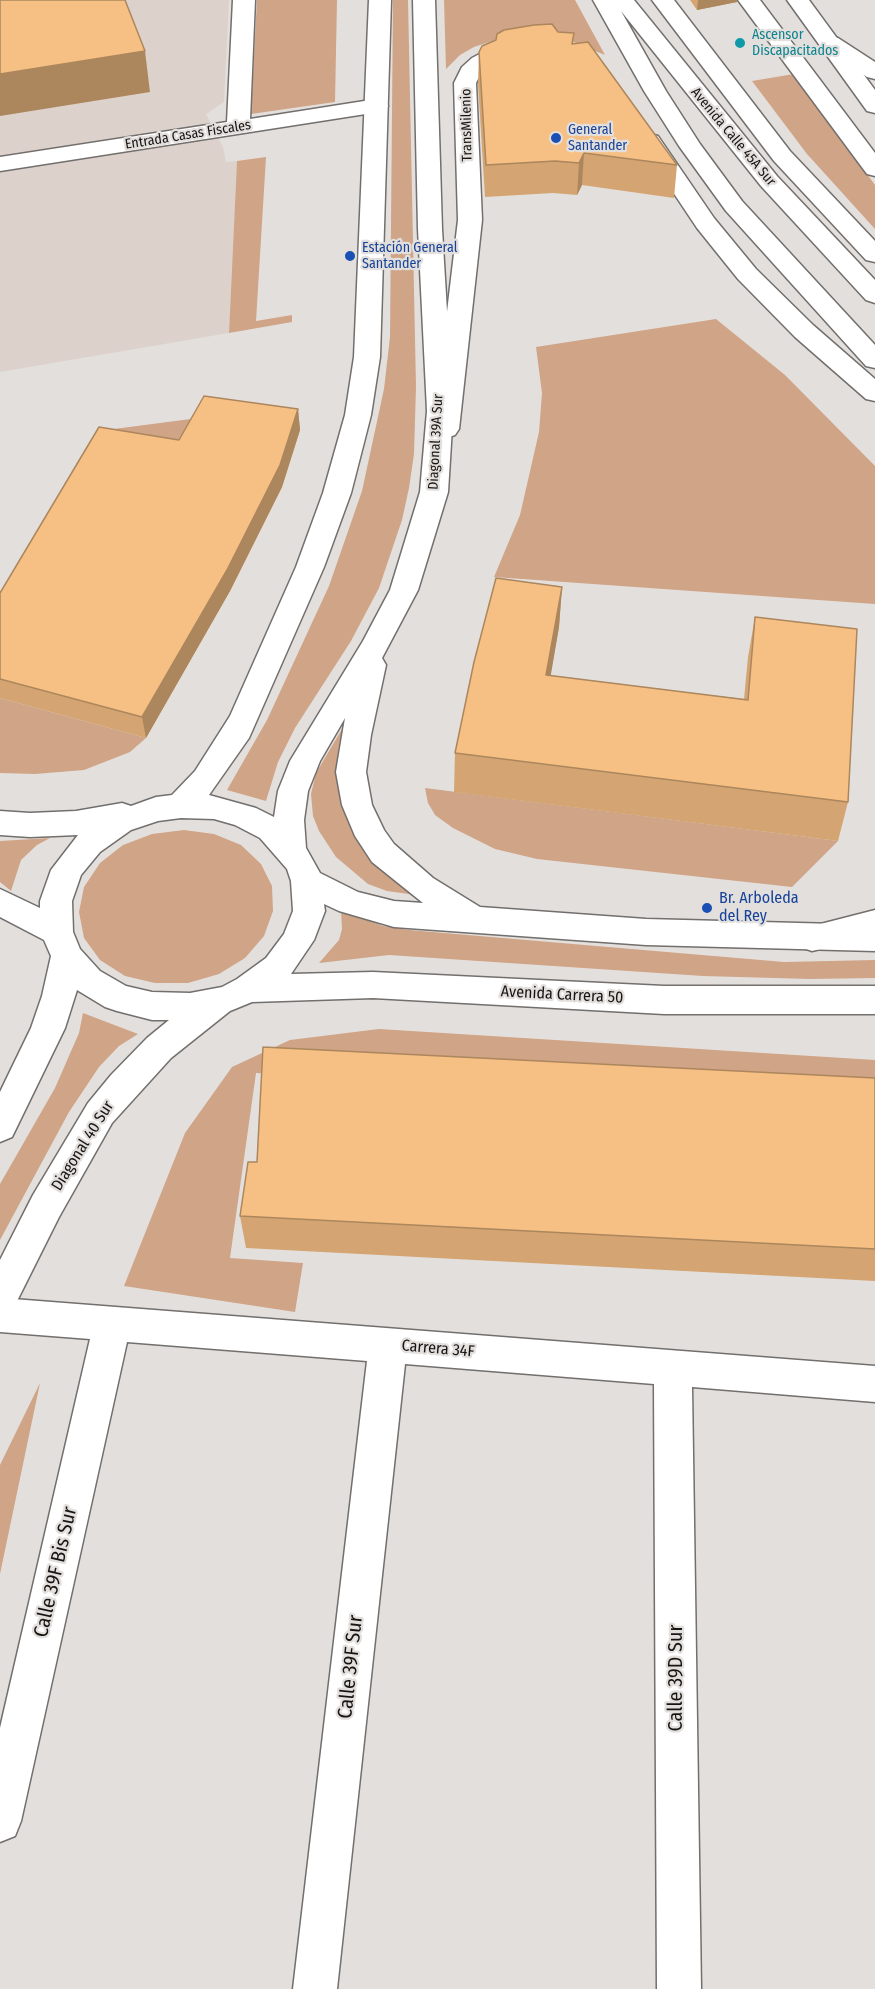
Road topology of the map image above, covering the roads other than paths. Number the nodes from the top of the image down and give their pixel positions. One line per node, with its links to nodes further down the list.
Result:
1 (244, 0): 15 (main road)
2 (380, 0): 12 (main road)
3 (424, 0): 22 (main road, Diagonal 39A Sur)
4 (604, 0): 20 (main road)
5 (622, 0): 19 (main road, Avenida Calle 45A Sur)
6 (663, 0): 18 (main road)
7 (749, 0): 17 (main road)
8 (798, 0): 9 (main road)
9 (830, 43): 11 (main road); 13 (main road)
10 (544, 47): 22 (main road, TransMilenio)
11 (875, 72)
12 (377, 106): 15 (main road, Entrada Casas Fiscales); 24 (main road)
13 (875, 106)
14 (637, 122): 21 (main road)
15 (238, 127): 16 (main road, Entrada Casas Fiscales)
16 (0, 164)
17 (875, 169)
18 (875, 255)
19 (875, 295)
20 (875, 360)
21 (875, 393)
22 (434, 492): 23 (main road, Diagonal 39A Sur)
23 (375, 645): 26 (main road, Diagonal 39A Sur); 29 (main road)
24 (169, 808): 25 (main road); 26 (main road); 33 (main road)
25 (0, 823)
26 (291, 850): 27 (main road)
27 (307, 881): 29 (main road); 34 (main road, Diagonal 40 Sur)
28 (0, 902): 33 (main road)
29 (474, 919): 31 (main road)
30 (875, 924): 31 (main road)
31 (812, 938): 32 (main road)
32 (875, 938)
33 (62, 944): 34 (main road); 36 (main road)
34 (238, 994): 35 (main road, Avenida Carrera 50); 37 (main road, Diagonal 40 Sur)
35 (875, 1000)
36 (0, 1127)
37 (0, 1298)
38 (0, 1315): 39 (main road, Carrera 34F)
39 (112, 1324): 40 (main road, Carrera 34F); 43 (main road, Calle 39F Bis Sur)
40 (388, 1345): 41 (main road, Carrera 34F); 44 (main road, Calle 39F Sur)
41 (673, 1368): 42 (main road, Carrera 34F); 45 (main road, Calle 39D Sur)
42 (875, 1384)
43 (0, 1821)
44 (315, 1989)
45 (679, 1989)

